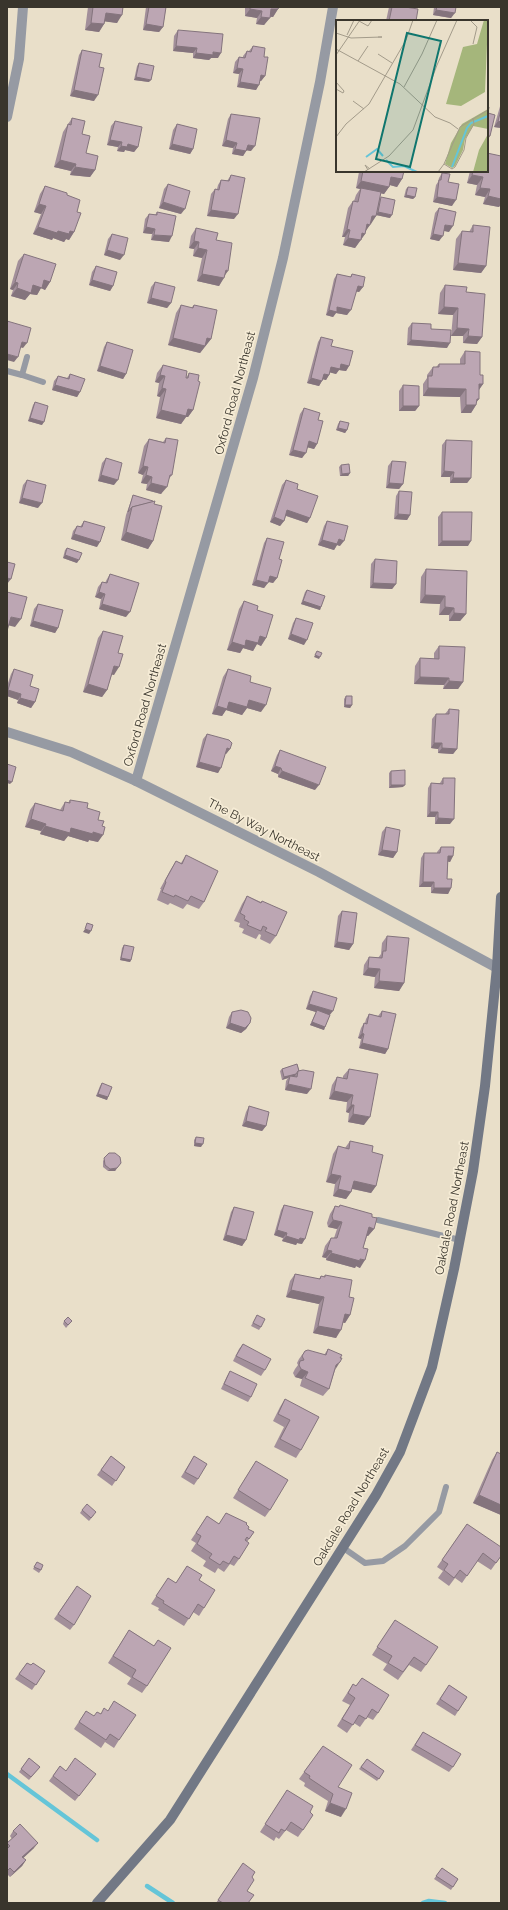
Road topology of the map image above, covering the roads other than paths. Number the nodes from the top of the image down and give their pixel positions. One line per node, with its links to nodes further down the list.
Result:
1 (23, 7): 3 (street)
2 (333, 7): 9 (street, Oxford Road Northeast)
3 (7, 117)
4 (26, 357): 6 (lane)
5 (7, 371): 6 (lane)
6 (22, 376): 7 (lane)
7 (43, 382)
8 (7, 732): 9 (street, The By Way Northeast)
9 (136, 780): 11 (street, The By Way Northeast)
10 (501, 897): 11 (street, Oakdale Road Northeast)
11 (499, 969): 13 (street, Oakdale Road Northeast)
12 (378, 1220): 13 (lane)
13 (460, 1240): 15 (street, Oakdale Road Northeast)
14 (446, 1487): 15 (lane)
15 (342, 1547): 16 (street, Oakdale Road Northeast)
16 (97, 1903)

